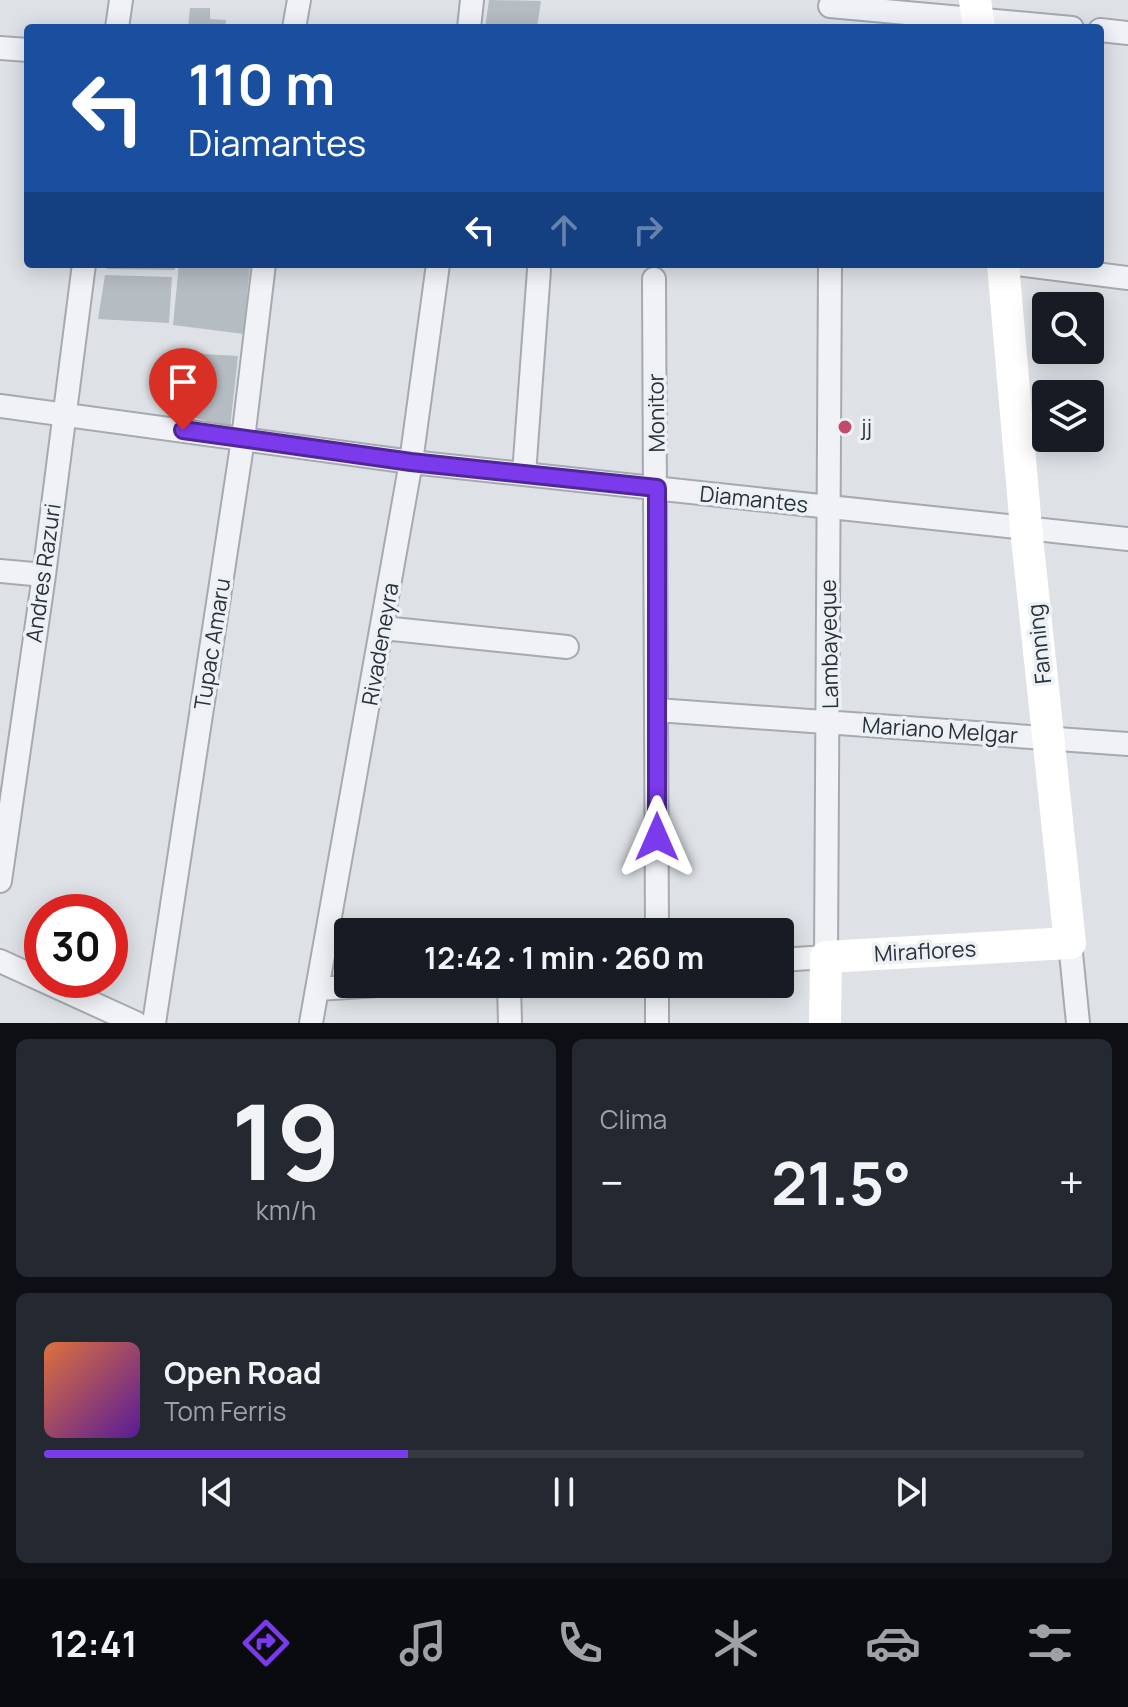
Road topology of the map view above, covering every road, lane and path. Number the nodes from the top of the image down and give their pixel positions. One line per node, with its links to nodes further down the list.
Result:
1 (121, 0): 6 (street)
2 (299, 0): 7 (street)
3 (472, 0): 8 (street)
4 (830, 11): 5 (street)
5 (977, 16): 9 (street)
6 (118, 24)
7 (295, 24)
8 (469, 24)
9 (1040, 24)
10 (1104, 30): 11 (street)
11 (1128, 33)
12 (0, 48): 13 (street)
13 (24, 50)
14 (83, 268): 24 (street, Andres Razuri)
15 (264, 268): 25 (street, Tupac Amaru)
16 (437, 268): 26 (street, Rivadeneyra)
17 (830, 268): 29 (street, Lambayeque)
18 (1003, 268): 30 (street, Fanning)
19 (1049, 268): 21 (street)
20 (539, 270): 27 (street)
21 (1128, 278)
22 (654, 279): 28 (street, Monitor)
23 (0, 406): 24 (street, Diamantes)
24 (63, 414): 25 (street, Diamantes); 33 (street, Andres Razuri)
25 (243, 439): 26 (street, Diamantes); 52 (street, Tupac Amaru)
26 (411, 462): 27 (street, Diamantes); 34 (street, Rivadeneyra)
27 (524, 474): 28 (street, Diamantes)
28 (657, 488): 29 (street, Diamantes); 36 (street, Monitor)
29 (827, 507): 30 (street, Diamantes); 37 (street, Lambayeque)
30 (1026, 528): 31 (street, Diamantes); 39 (street, Fanning)
31 (1128, 539)
32 (0, 571): 33 (street)
33 (44, 575): 38 (street, Andres Razuri)
34 (383, 628): 35 (street); 48 (street, Rivadeneyra)
35 (567, 647)
36 (657, 710): 37 (street, Mariano Melgar); 42 (street, Monitor)
37 (829, 722): 39 (street, Mariano Melgar); 44 (street, Lambayeque)
38 (10, 736): 41 (street, Andres Razuri)
39 (1049, 738): 40 (street, Mariano Melgar); 43 (street, Fanning)
40 (1128, 744)
41 (0, 881)
42 (657, 918)
43 (1070, 943): 44 (street, Miraflores); 57 (street, Fanning)
44 (826, 957): 45 (street, Miraflores); 56 (street, Lambayeque)
45 (794, 959)
46 (0, 961): 51 (street)
47 (334, 988): 48 (street)
48 (318, 989): 53 (street, Rivadeneyra)
49 (509, 998): 54 (street)
50 (657, 998): 55 (street)
51 (136, 1023)
52 (154, 1023)
53 (311, 1023)
54 (510, 1023)
55 (657, 1023)
56 (825, 1023)
57 (1078, 1023)

